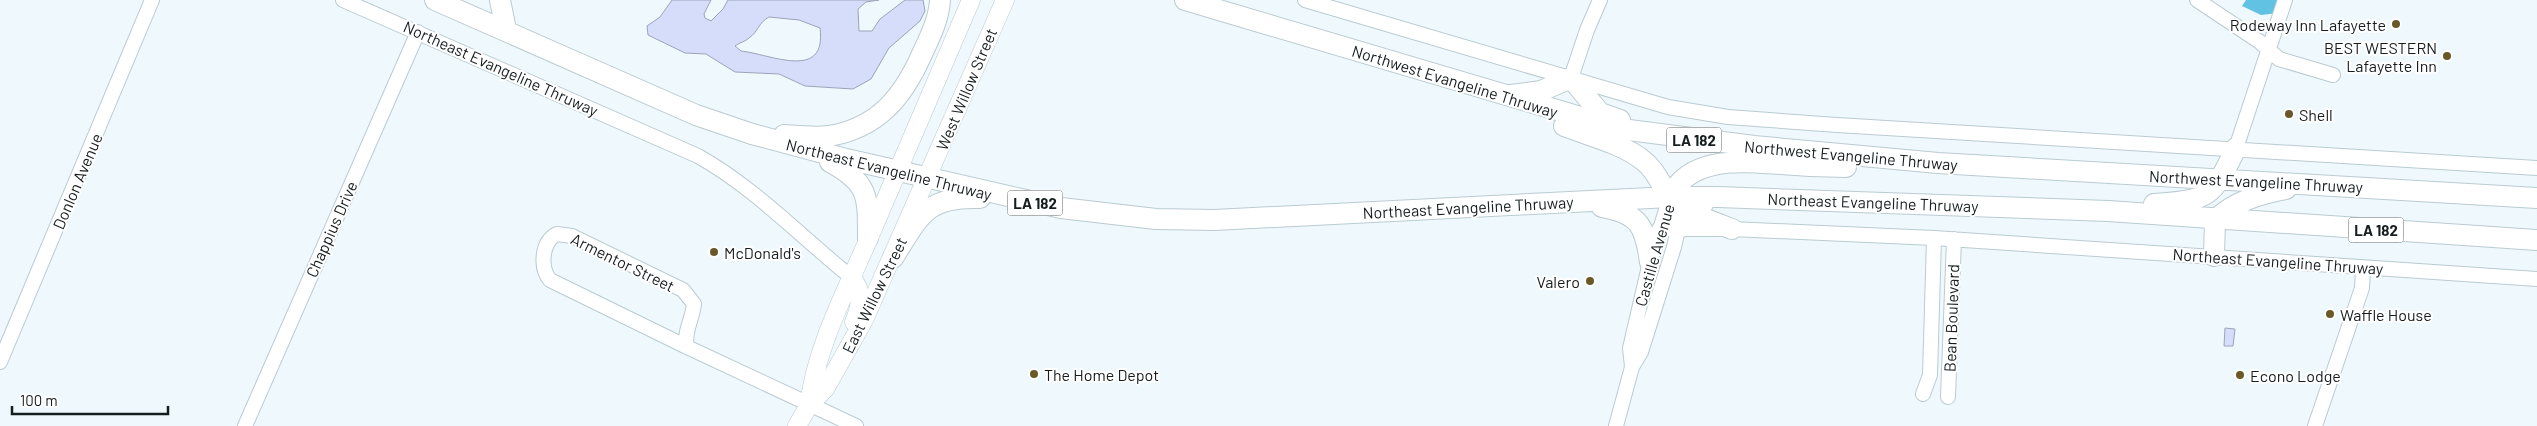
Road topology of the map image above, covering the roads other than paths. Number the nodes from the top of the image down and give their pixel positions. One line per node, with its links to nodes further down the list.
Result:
1 (152, 0): 52 (street, Donlon Avenue)
2 (343, 0): 14 (street, Northeast Evangeline Thruway)
3 (435, 0): 13 (highway, Northeast Evangeline Thruway / LA 182)
4 (500, 0): 13 (highway)
5 (940, 0): 21 (highway)
6 (971, 0): 26 (main road, West Willow Street)
7 (1005, 0): 27 (main road, West Willow Street)
8 (1185, 0): 16 (highway, Northwest Evangeline Thruway / LA 182)
9 (1305, 0): 18 (street, Northwest Evangeline Thruway)
10 (1600, 0): 18 (street)
11 (2198, 0): 15 (street)
12 (2285, 0): 15 (street)
13 (506, 30): 21 (highway, Northeast Evangeline Thruway / LA 182)
14 (418, 32): 48 (street, Northeast Evangeline Thruway); 57 (street, Chappius Drive)
15 (2268, 50): 17 (street); 22 (street)
16 (1408, 66): 19 (highway, Northwest Evangeline Thruway / LA 182); 31 (highway)
17 (2333, 75)
18 (1571, 78): 19 (highway); 20 (highway); 22 (street, Northwest Evangeline Thruway)
19 (1504, 96): 20 (highway, Northwest Evangeline Thruway / LA 182)
20 (1650, 131): 24 (highway, Northwest Evangeline Thruway / LA 182)
21 (752, 134): 23 (highway, Northeast Evangeline Thruway / LA 182)
22 (2236, 148): 25 (street, Northwest Evangeline Thruway); 28 (highway)
23 (806, 149): 26 (highway, Northeast Evangeline Thruway / LA 182); 40 (highway)
24 (1938, 163): 28 (highway, Northwest Evangeline Thruway / LA 182); 31 (highway)
25 (2537, 168)
26 (897, 171): 27 (highway, Northeast Evangeline Thruway / LA 182); 40 (main road, East Willow Street)
27 (928, 178): 33 (highway, Northeast Evangeline Thruway / LA 182); 45 (main road, East Willow Street)
28 (2221, 178): 29 (highway, Northwest Evangeline Thruway / LA 182); 35 (highway)
29 (2314, 184): 32 (highway, Northwest Evangeline Thruway / LA 182); 37 (highway)
30 (1718, 196): 31 (highway, Northeast Evangeline Thruway / LA 182); 35 (highway, Northeast Evangeline Thruway / LA 182); 36 (highway)
31 (1670, 197): 34 (highway, Northeast Evangeline Thruway / LA 182); 36 (highway); 38 (street, Castille Avenue)
32 (2537, 198)
33 (1014, 199): 34 (highway, Northeast Evangeline Thruway / LA 182); 45 (highway)
34 (1571, 202): 46 (highway)
35 (2108, 211): 37 (highway, Northeast Evangeline Thruway / LA 182)
36 (1694, 212): 38 (highway); 39 (highway)
37 (2215, 220): 43 (highway, Northeast Evangeline Thruway / LA 182); 44 (highway)
38 (1669, 229): 39 (street, Northeast Evangeline Thruway); 46 (street, Castille Avenue); 53 (street, Castille Avenue)
39 (1732, 229): 41 (street, Northeast Evangeline Thruway)
40 (868, 238): 48 (main road, East Willow Street)
41 (1934, 238): 42 (street, Northeast Evangeline Thruway); 54 (street, Bean Boulevard)
42 (1954, 239): 44 (street, Northeast Evangeline Thruway); 55 (street, Bean Boulevard)
43 (2537, 240)
44 (2214, 256): 47 (street, Northeast Evangeline Thruway)
45 (893, 258): 51 (main road, East Willow Street)
46 (1650, 262): 53 (street, Castille Avenue)
47 (2363, 268): 49 (street, Northeast Evangeline Thruway); 61 (street)
48 (851, 277): 51 (main road); 56 (main road, East Willow Street)
49 (2537, 279)
50 (687, 348): 50 (street, Armentor Street); 56 (street, Armentor Street)
51 (847, 351): 56 (main road, East Willow Street)
52 (0, 362)
53 (1632, 367): 60 (street, Castille Avenue)
54 (1923, 394)
55 (1948, 397)
56 (809, 406): 58 (main road, East Willow Street); 59 (street, Armentor Street)
57 (245, 426)
58 (797, 426)
59 (856, 426)
60 (1616, 426)
61 (2316, 426)

